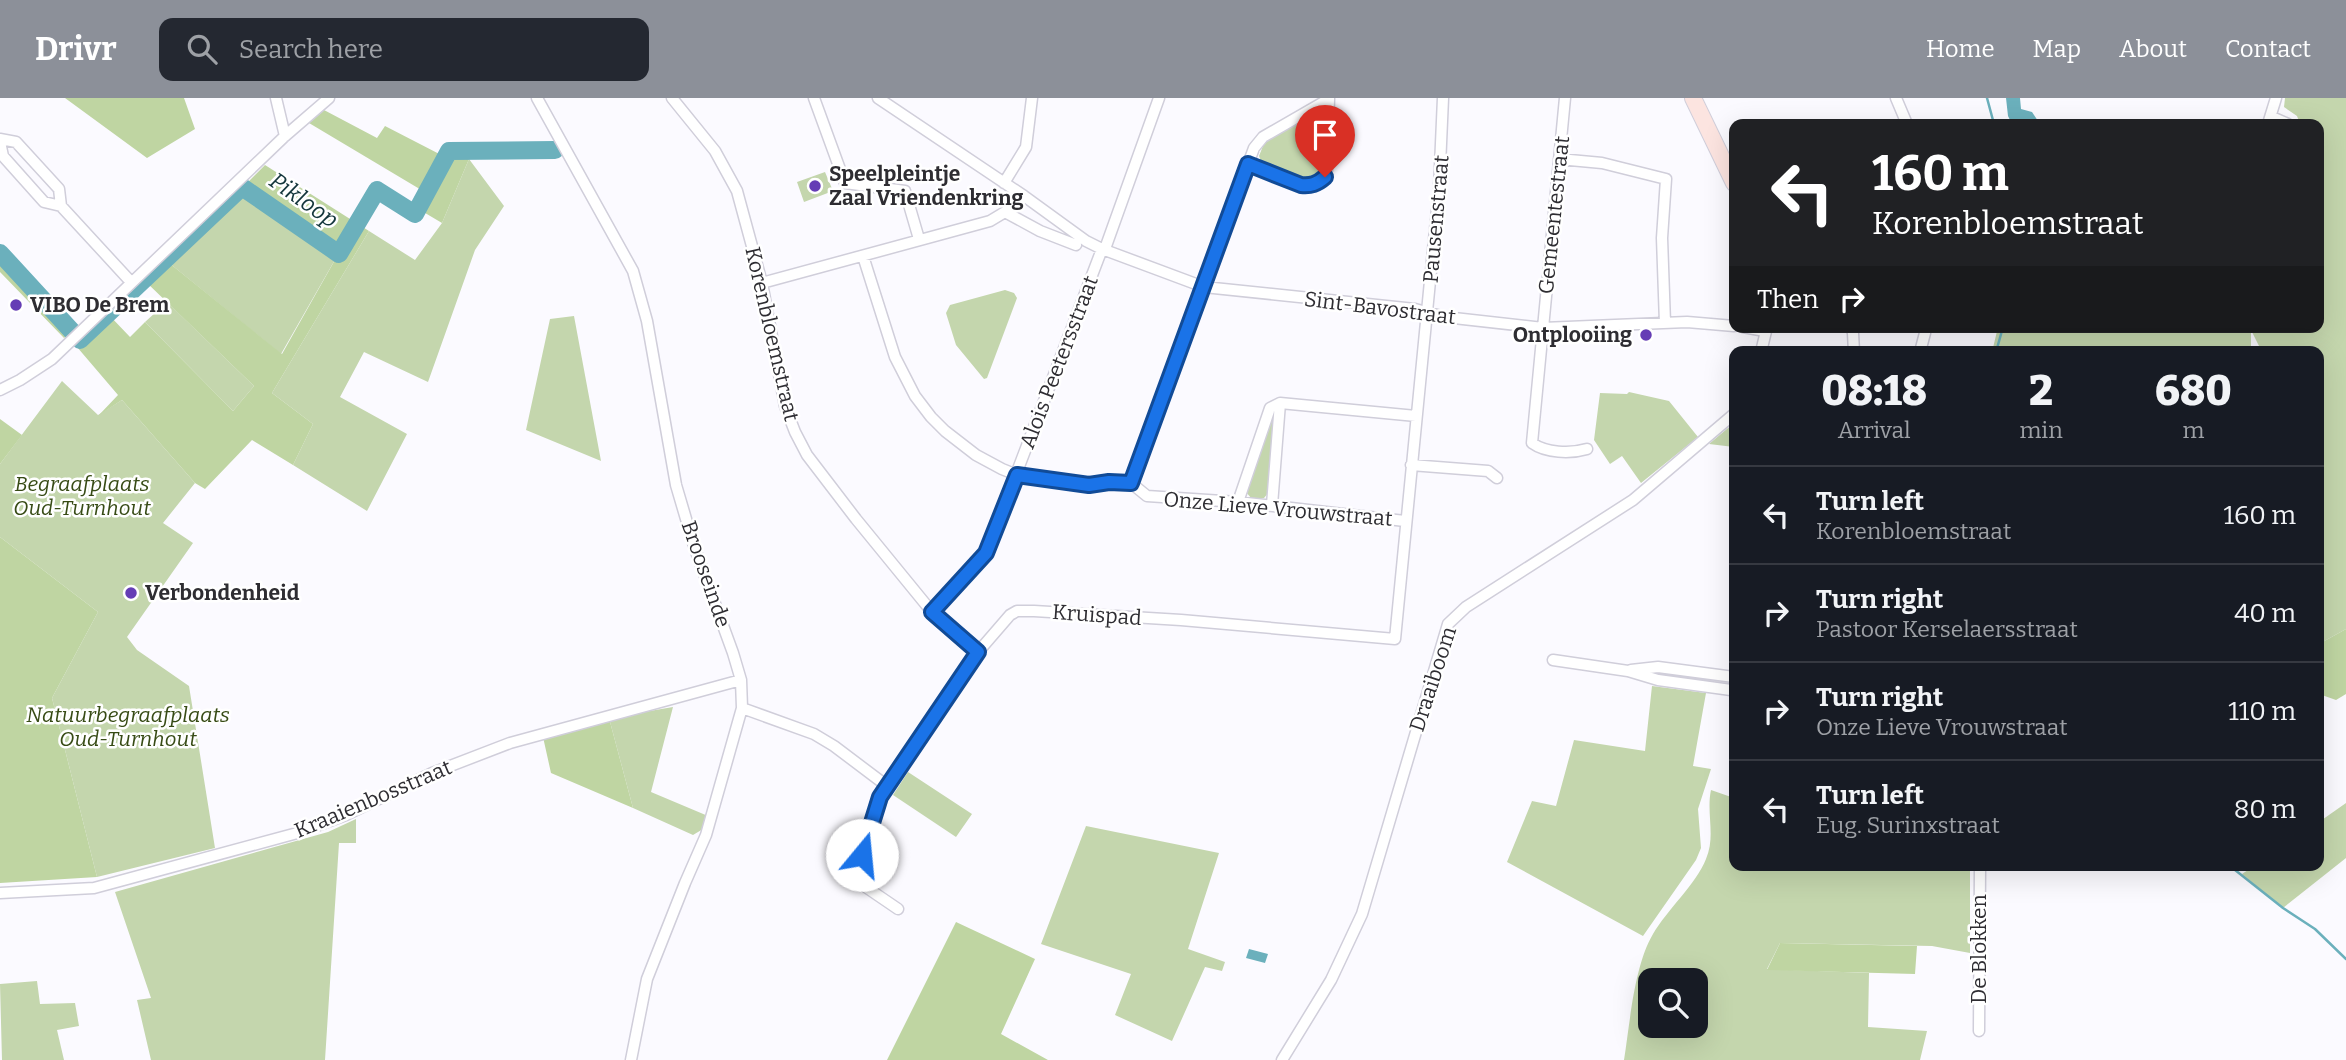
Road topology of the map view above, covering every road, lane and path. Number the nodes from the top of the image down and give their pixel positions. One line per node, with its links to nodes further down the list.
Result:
1 (276, 98): 17 (street)
2 (329, 98): 17 (street)
3 (537, 98): 57 (street, Brooseinde)
4 (672, 98): 31 (street, Korenbloemstraat)
5 (814, 98): 26 (street)
6 (878, 98): 22 (street, Sint-Bavostraat)
7 (1032, 98): 22 (street)
8 (1159, 98): 28 (street, Alois Peetersstraat)
9 (1329, 98): 20 (street); 20 (street)
10 (1443, 98): 33 (street, Pausenstraat)
11 (1565, 98): 19 (street, Gemeentestraat)
12 (1693, 98): 21 (street)
13 (1896, 98): 15 (street)
14 (2276, 98): 16 (street)
15 (1904, 119)
16 (2271, 119)
17 (285, 136): 30 (street)
18 (0, 140): 24 (street); 24 (street)
19 (1559, 159): 34 (street); 36 (street, Gemeentestraat)
20 (1248, 164): 32 (street)
21 (1729, 173)
22 (1004, 183): 23 (street, Sint-Bavostraat)
23 (1024, 196): 25 (street); 28 (street, Sint-Bavostraat)
24 (61, 206): 30 (street)
25 (1005, 212): 26 (street); 27 (street)
26 (919, 239): 29 (street)
27 (1076, 244)
28 (1102, 249): 32 (street, Sint-Bavostraat); 45 (street, Alois Peetersstraat)
29 (863, 256): 31 (street); 45 (street, Onze Lieve Vrouwstraat)
30 (131, 282): 39 (street)
31 (762, 283): 51 (street, Korenbloemstraat)
32 (1204, 287): 33 (street, Sint-Bavostraat); 47 (street)
33 (1427, 313): 36 (street, Sint-Bavostraat); 41 (street, Pausenstraat)
34 (1665, 323): 35 (street, Sint-Bavostraat); 36 (street, Sint-Bavostraat)
35 (1729, 325)
36 (1543, 328): 43 (street, Gemeentestraat)
37 (1924, 333): 38 (street)
38 (1921, 346)
39 (0, 390)
40 (1280, 403): 41 (street); 48 (street); 49 (street)
41 (1416, 416): 44 (street, Pausenstraat)
42 (1729, 418): 66 (street, Draaiboom)
43 (1587, 449)
44 (1411, 465): 46 (street); 50 (street, Pausenstraat)
45 (1017, 475): 47 (street, Onze Lieve Vrouwstraat); 51 (street, Alois Peetersstraat)
46 (1497, 478)
47 (1131, 483): 48 (street, Onze Lieve Vrouwstraat)
48 (1238, 502): 49 (street, Onze Lieve Vrouwstraat)
49 (1272, 505): 50 (street, Onze Lieve Vrouwstraat)
50 (1405, 521): 52 (street, Pausenstraat)
51 (932, 612): 53 (street, Korenbloemstraat)
52 (1395, 639): 53 (street, Kruispad)
53 (978, 652): 60 (street, Kruispad)
54 (1553, 660): 55 (street)
55 (1628, 671): 56 (street); 58 (street)
56 (1729, 676)
57 (741, 680): 59 (street, Brooseinde); 62 (street, Kraaienbosstraat)
58 (1729, 690)
59 (741, 708): 60 (street); 65 (street, Brooseinde)
60 (887, 786): 63 (street, Kruispad)
61 (1980, 871): 64 (street, De Blokken)
62 (0, 893)
63 (898, 909)
64 (1979, 1031)
65 (631, 1060)
66 (1282, 1060)

